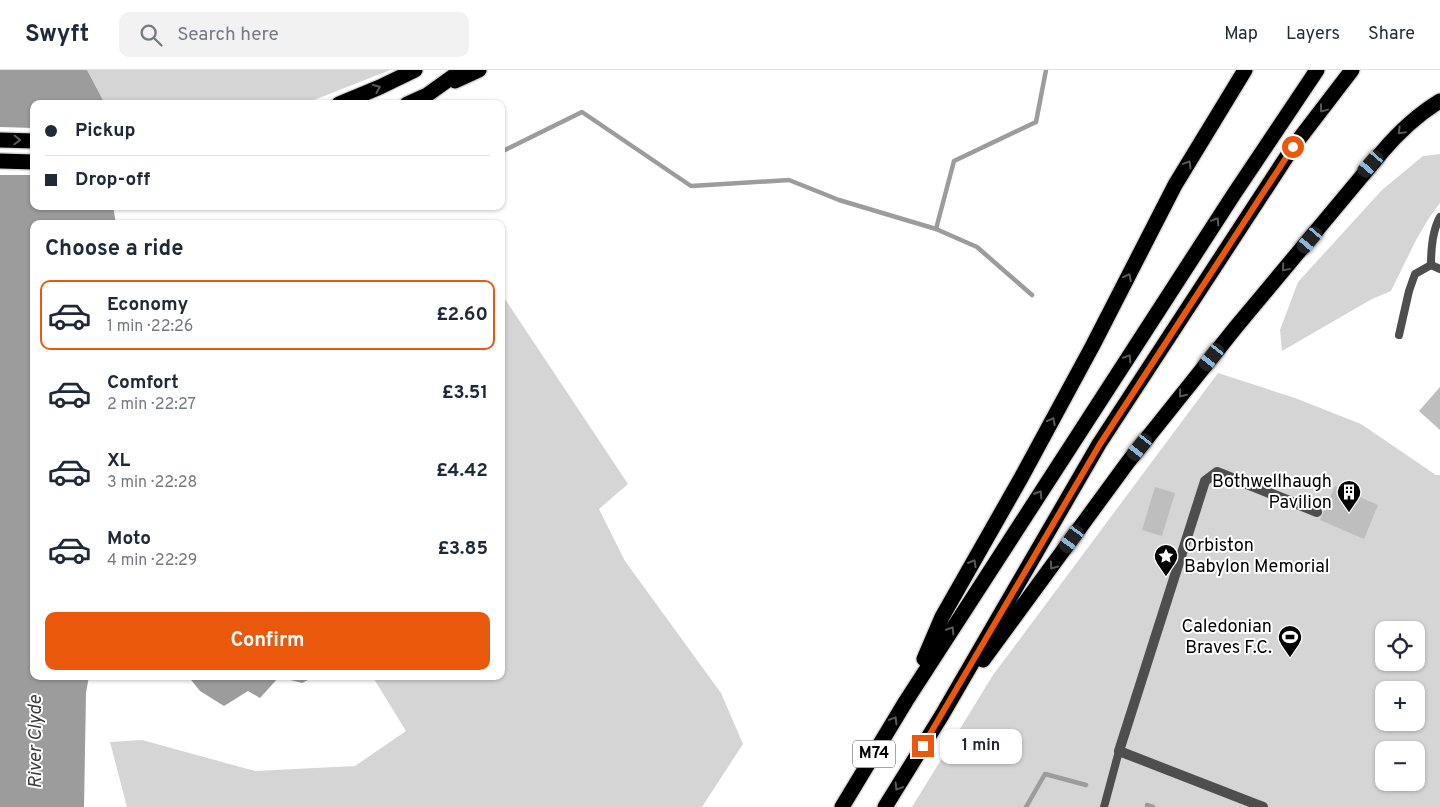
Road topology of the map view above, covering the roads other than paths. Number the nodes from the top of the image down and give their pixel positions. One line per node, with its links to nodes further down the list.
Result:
1 (414, 70): 8 (highway, one-way to 1)
2 (462, 70): 7 (highway)
3 (479, 70): 7 (highway)
4 (1245, 70): 20 (highway, one-way to 4)
5 (1318, 70): 20 (highway, M74, one-way to 5)
6 (1352, 70): 21 (highway, M74, one-way to 21)
7 (426, 95): 9 (highway)
8 (349, 100)
9 (415, 100)
10 (1440, 102): 21 (highway, one-way to 21)
11 (0, 140): 12 (highway, one-way to 12)
12 (30, 141)
13 (0, 161): 14 (highway)
14 (30, 162)
15 (1440, 217): 16 (lane)
16 (1431, 265): 17 (lane); 18 (lane)
17 (1440, 268)
18 (1399, 335)
19 (1317, 512): 22 (street)
20 (906, 701): 23 (highway, M74, one-way to 20)
21 (942, 715): 24 (highway, M74, one-way to 24)
22 (1119, 751): 25 (lane); 26 (street)
23 (842, 807)
24 (885, 807)
25 (1104, 807)
26 (1263, 807)

